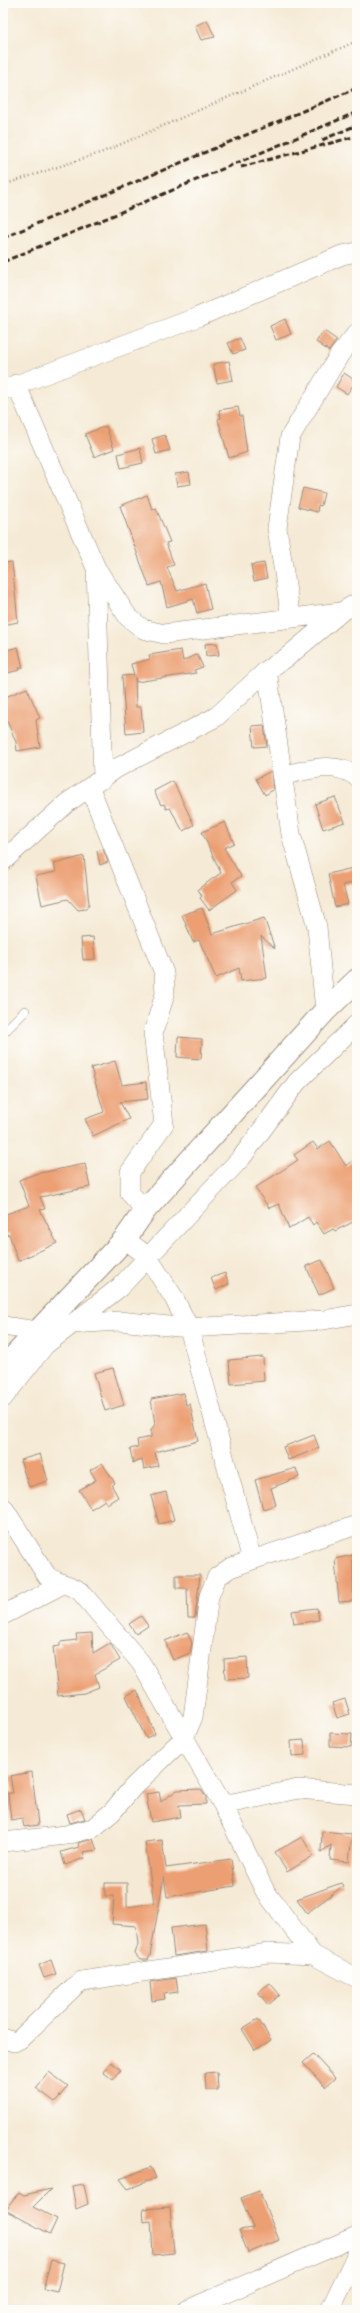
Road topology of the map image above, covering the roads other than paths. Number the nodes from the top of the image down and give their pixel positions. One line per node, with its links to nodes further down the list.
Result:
1 (357, 252): 3 (street)
2 (357, 333): 7 (street)
3 (9, 387): 4 (street)
4 (96, 568): 7 (street); 11 (street)
5 (357, 603): 6 (street)
6 (341, 612): 7 (street); 8 (street)
7 (291, 618)
8 (267, 670): 9 (street); 11 (street)
9 (284, 775): 10 (street); 15 (street)
10 (357, 777)
11 (96, 783): 12 (street); 18 (street)
12 (3, 861)
13 (357, 980): 15 (street)
14 (25, 1011): 17 (lane)
15 (325, 1011): 18 (street)
16 (357, 1024): 20 (street)
17 (3, 1033)
18 (145, 1210): 19 (street)
19 (125, 1239): 20 (street); 25 (street)
20 (147, 1256): 22 (street); 24 (street)
21 (357, 1314): 24 (street)
22 (71, 1324): 24 (street); 25 (street); 27 (street)
23 (3, 1326): 25 (street)
24 (189, 1328): 30 (street)
25 (37, 1331): 26 (street)
26 (3, 1368)
27 (3, 1398)
28 (3, 1507): 31 (street)
29 (357, 1525): 30 (street)
30 (252, 1560): 33 (street)
31 (63, 1584): 32 (street); 33 (street)
32 (3, 1615)
33 (184, 1738): 35 (street); 36 (street)
34 (357, 1794): 35 (street)
35 (223, 1805): 37 (street)
36 (3, 1842)
37 (313, 1955): 38 (street); 39 (street)
38 (357, 1978)
39 (3, 2038)
40 (357, 2236): 42 (street)
41 (357, 2254): 43 (street)
42 (187, 2310)
43 (330, 2310)

